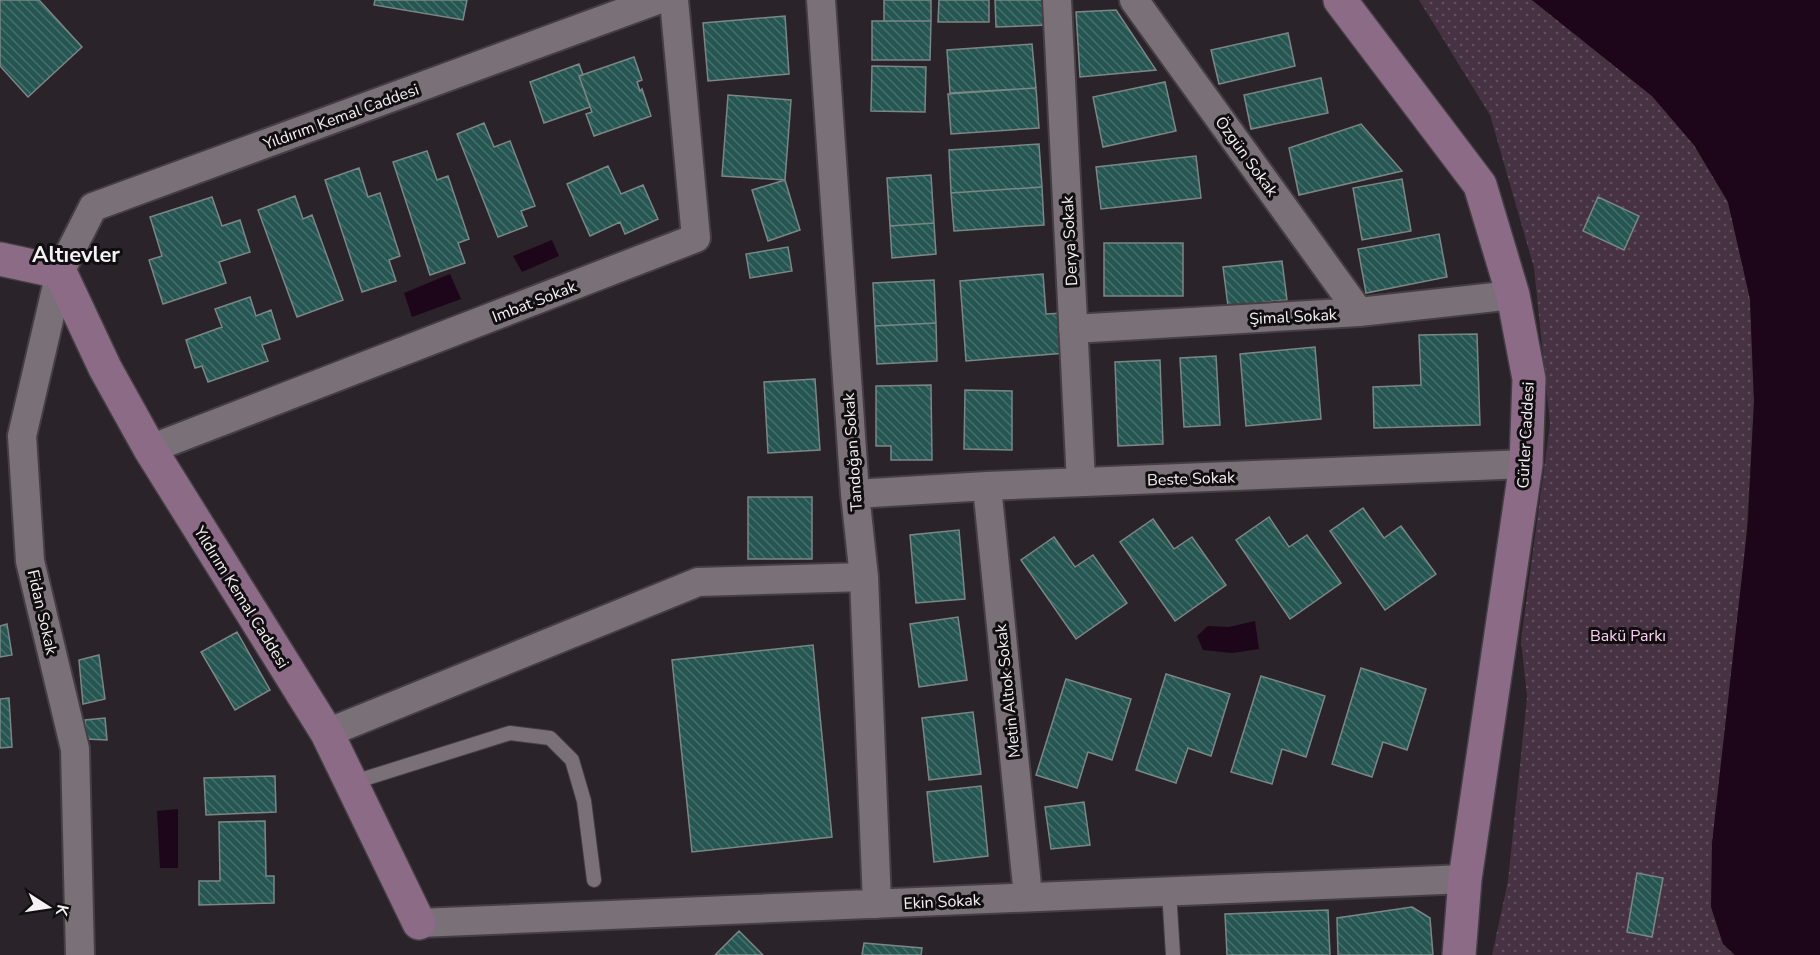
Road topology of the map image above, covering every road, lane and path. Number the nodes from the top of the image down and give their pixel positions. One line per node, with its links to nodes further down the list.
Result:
1 (657, 0): 8 (street, Yıldırım Kemal Caddesi)
2 (674, 0): 12 (street, Imbat Sokak)
3 (820, 0): 16 (street, Tandoğan Sokak)
4 (1057, 0): 11 (street, Derya Sokak)
5 (1134, 0): 10 (street, Özgün Sokak)
6 (1340, 0): 9 (street, Gürler Caddesi)
7 (0, 259): 8 (street)
8 (60, 272): 12 (street, Yıldırım Kemal Caddesi); 26 (street, Fidan Sokak)
9 (1513, 295): 10 (street, Şimal Sokak); 13 (street, Gürler Caddesi)
10 (1359, 312): 11 (street, Şimal Sokak)
11 (1073, 329): 14 (street, Derya Sokak)
12 (150, 449): 18 (street, Yıldırım Kemal Caddesi)
13 (1526, 464): 14 (street, Beste Sokak); 20 (street, Gürler Caddesi)
14 (1081, 482): 15 (street, Beste Sokak)
15 (987, 486): 16 (street, Beste Sokak); 23 (street, Metin Altıok Sokak)
16 (855, 494): 17 (street, Tandoğan Sokak)
17 (864, 577): 18 (street); 24 (street, Tandoğan Sokak)
18 (327, 732): 19 (street, Yıldırım Kemal Caddesi)
19 (351, 783): 21 (lane); 25 (street, Yıldırım Kemal Caddesi)
20 (1465, 879): 22 (street, Ekin Sokak); 28 (street, Gürler Caddesi)
21 (594, 880)
22 (1169, 891): 23 (street, Ekin Sokak); 27 (lane)
23 (1028, 896): 24 (street, Ekin Sokak)
24 (877, 904): 25 (street, Ekin Sokak)
25 (419, 923)
26 (80, 955)
27 (1173, 955)
28 (1459, 955)

